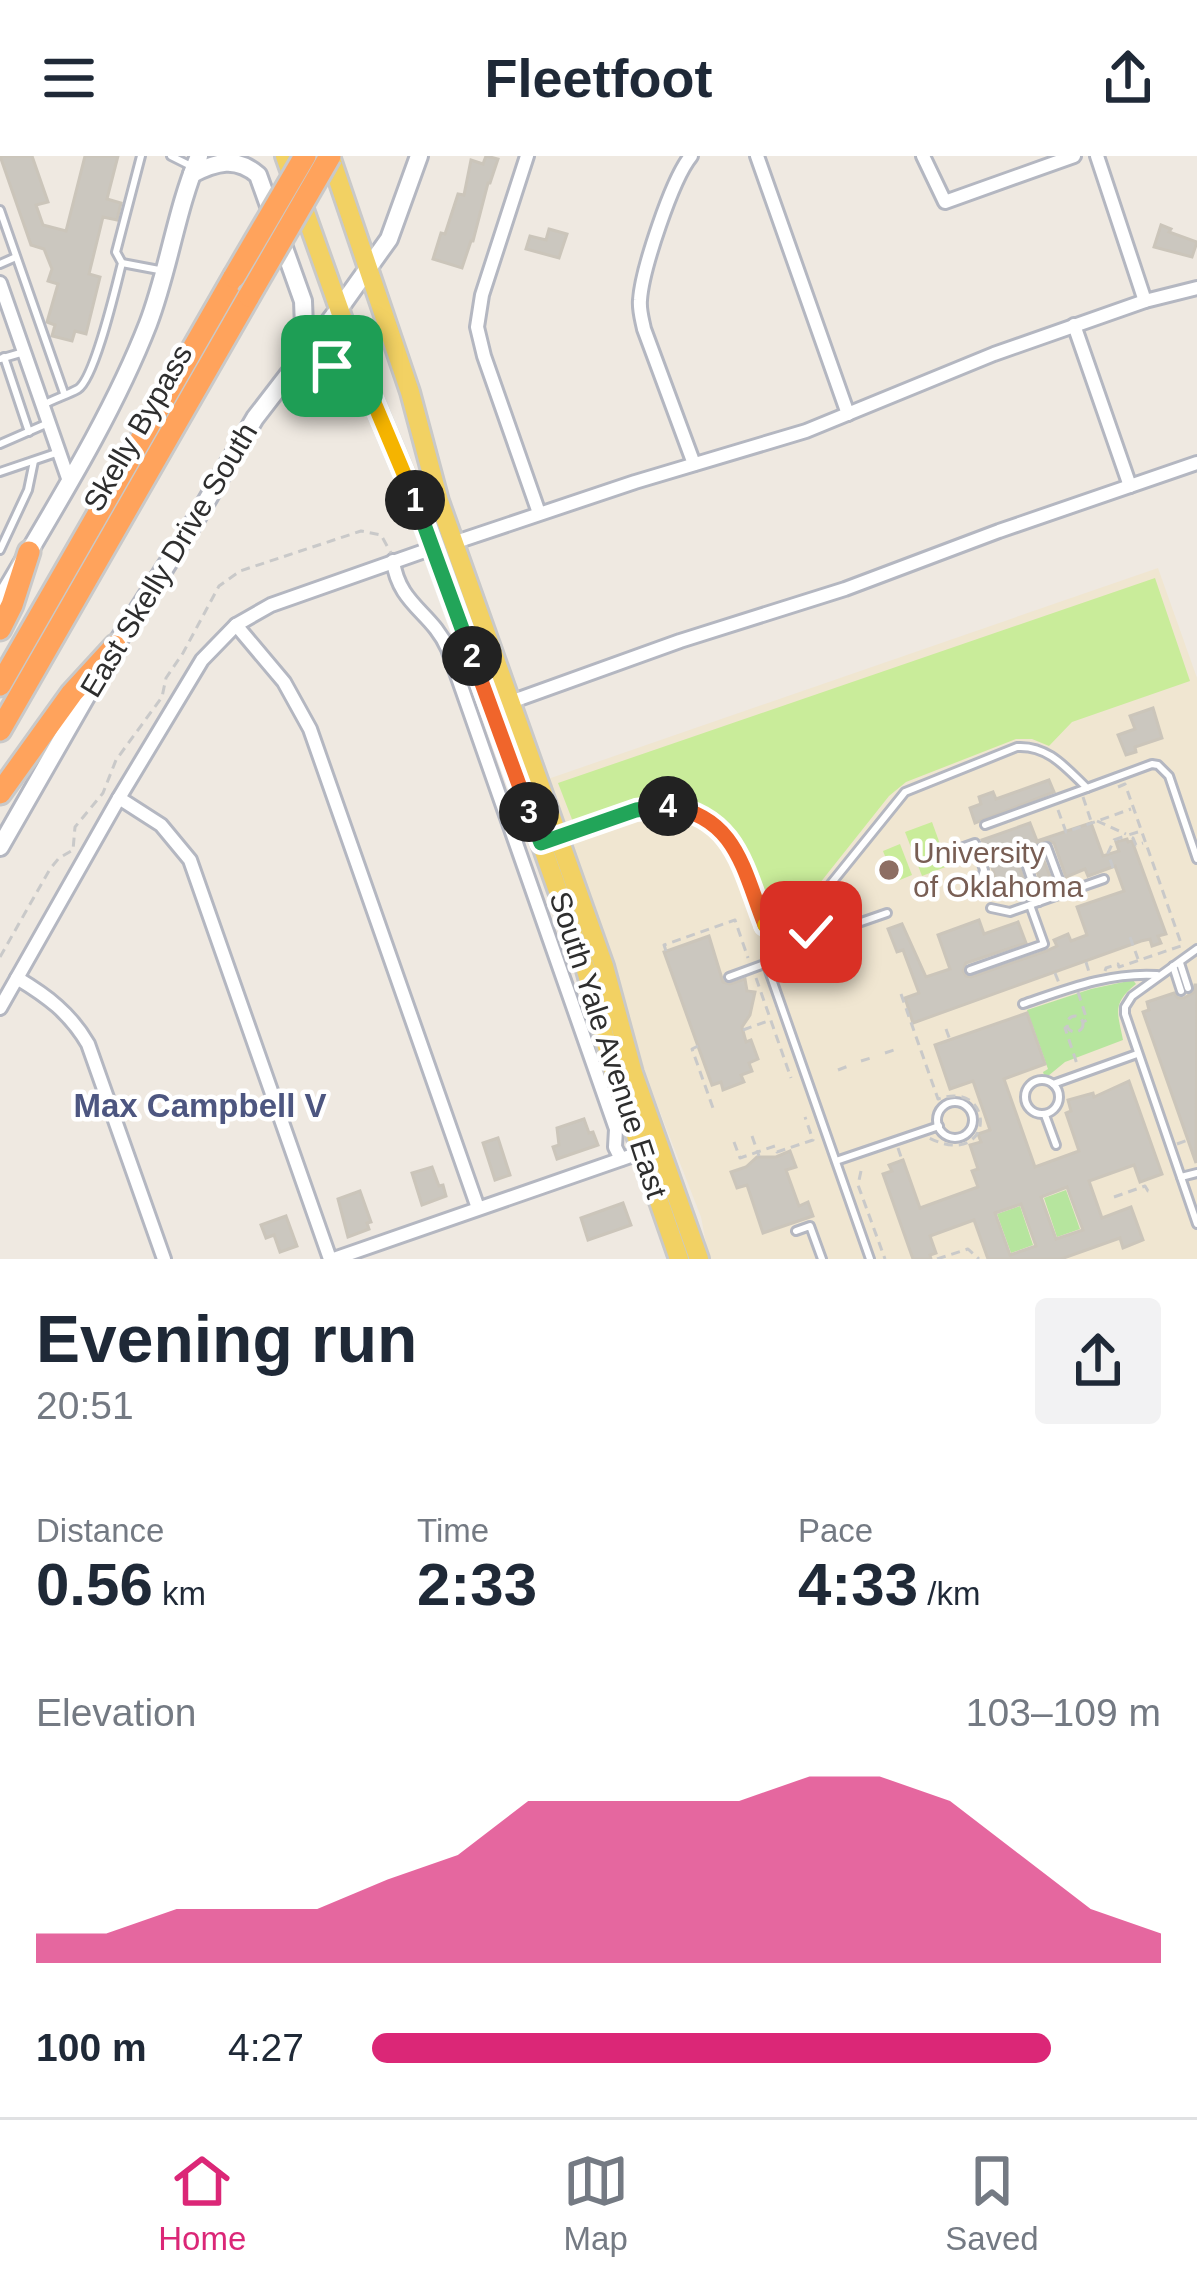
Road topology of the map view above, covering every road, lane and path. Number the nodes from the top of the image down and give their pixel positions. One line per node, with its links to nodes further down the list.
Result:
1 (141, 156): 16 (lane)
2 (171, 156): 13 (lane)
3 (285, 156): 23 (main road, South Yale Avenue East)
4 (304, 156): 57 (highway, Skelly Bypass, bridge)
5 (330, 156): 18 (main road, South Yale Avenue East); 59 (highway, Skelly Bypass, bridge)
6 (419, 156): 18 (main road, East Skelly Drive South)
7 (527, 156): 47 (street)
8 (692, 156): 43 (street)
9 (757, 156): 36 (street)
10 (923, 156): 11 (street)
11 (1074, 156)
12 (1097, 156): 22 (street)
13 (195, 166): 19 (main road); 29 (main road)
14 (0, 210): 15 (lane)
15 (16, 257): 17 (lane); 34 (lane)
16 (122, 263): 19 (lane); 34 (lane)
17 (0, 264)
18 (369, 269): 23 (main road, East Skelly Drive South); 49 (main road, South Yale Avenue East)
19 (164, 271): 45 (main road)
20 (0, 283): 25 (street)
21 (1197, 288): 22 (street)
22 (1145, 301): 24 (street)
23 (339, 309): 29 (main road, East Skelly Drive South); 33 (main road, South Yale Avenue East)
24 (1074, 326): 36 (street); 46 (street)
25 (16, 330): 26 (lane); 28 (street)
26 (0, 335)
27 (330, 336): 30 (path)
28 (24, 352): 31 (lane); 35 (street)
29 (305, 353): 32 (main road, East Skelly Drive South)
30 (339, 356)
31 (2, 358): 38 (lane)
32 (290, 371): 33 (main road); 56 (main road, East Skelly Drive South)
33 (364, 379): 49 (main road, South Yale Avenue East)
34 (64, 393): 35 (lane)
35 (42, 405): 37 (street)
36 (848, 415): 43 (street)
37 (48, 423): 38 (lane); 40 (street)
38 (29, 432): 39 (lane)
39 (0, 445)
40 (59, 452): 41 (lane); 45 (street)
41 (34, 460): 44 (lane); 48 (lane)
42 (1197, 463): 46 (street)
43 (694, 464): 47 (street)
44 (0, 472)
45 (69, 481): 51 (main road)
46 (1130, 486): 58 (street)
47 (538, 513): 49 (street)
48 (4, 530): 50 (lane)
49 (443, 546): 52 (street); 58 (main road, South Yale Avenue East)
50 (0, 550)
51 (29, 552): 53 (main road); 55 (highway)
52 (393, 561): 54 (street); 137 (street, South Yale Avenue East)
53 (0, 601)
54 (236, 625): 63 (street); 144 (street)
55 (0, 629)
56 (116, 646): 62 (highway); 72 (main road, East Skelly Drive South)
57 (0, 685)
58 (501, 706): 70 (main road, South Yale Avenue East)
59 (0, 730)
60 (1125, 784): 65 (path)
61 (1085, 793): 66 (path); 67 (lane); 74 (lane); 80 (lane)
62 (0, 794)
63 (119, 798): 99 (street); 148 (street)
64 (1057, 806): 66 (path)
65 (1133, 808): 66 (path); 68 (path)
66 (1095, 822): 69 (path)
67 (985, 825)
68 (1141, 831): 69 (path); 71 (path)
69 (1128, 835): 71 (path); 75 (path)
70 (550, 840): 83 (lane); 135 (main road, South Yale Avenue East)
71 (1145, 842): 88 (path)
72 (0, 848)
73 (962, 848): 77 (lane)
74 (1197, 859)
75 (1112, 868)
76 (1104, 879): 78 (lane)
77 (981, 880)
78 (1064, 893): 79 (lane); 79 (lane)
79 (1035, 903): 81 (lane); 95 (lane)
80 (811, 905): 83 (lane); 84 (lane)
81 (991, 908)
82 (887, 914): 84 (lane)
83 (765, 926): 92 (lane)
84 (825, 927): 86 (lane)
85 (1130, 937): 90 (path)
86 (790, 939)
87 (1196, 945): 88 (path); 93 (lane)
88 (1182, 946): 90 (path)
89 (666, 951): 94 (path)
90 (1138, 961): 91 (path)
91 (1086, 962)
92 (767, 963): 94 (lane); 138 (lane)
93 (1176, 964): 97 (lane); 102 (lane)
94 (752, 968): 98 (lane); 106 (path)
95 (970, 970)
96 (1055, 973): 100 (path)
97 (1161, 975): 101 (lane); 115 (lane)
98 (729, 977)
99 (17, 978): 105 (street); 147 (street)
100 (1060, 985)
101 (1076, 986): 104 (lane); 107 (path)
102 (1184, 989)
103 (901, 994): 128 (path)
104 (1023, 1004)
105 (0, 1008)
106 (770, 1020): 110 (path); 121 (path)
107 (1083, 1022): 108 (path); 108 (path)
108 (1068, 1027): 120 (path)
109 (946, 1029): 111 (path)
110 (742, 1030)
111 (950, 1040)
112 (698, 1046): 123 (path)
113 (897, 1049): 114 (path)
114 (885, 1053)
115 (1137, 1054): 120 (lane); 141 (lane)
116 (874, 1057): 117 (path)
117 (862, 1061)
118 (851, 1065): 119 (path)
119 (838, 1070)
120 (1081, 1074): 122 (lane)
121 (791, 1078)
122 (1053, 1084): 124 (lane); 124 (lane)
123 (713, 1108)
124 (1045, 1113): 133 (lane)
125 (805, 1117): 136 (path)
126 (988, 1124): 128 (path)
127 (939, 1126): 127 (lane); 138 (lane)
128 (980, 1127): 130 (path)
129 (752, 1136): 136 (path)
130 (936, 1141)
131 (1188, 1141): 134 (path)
132 (734, 1142): 136 (path)
133 (1056, 1145)
134 (1175, 1145)
135 (651, 1149): 137 (street); 149 (main road, South Yale Avenue East); 150 (main road, South Yale Avenue East)
136 (758, 1154)
137 (620, 1159): 144 (street)
138 (836, 1161): 152 (lane)
139 (865, 1164): 153 (path)
140 (1197, 1173): 141 (lane)
141 (1181, 1178): 145 (lane)
142 (1153, 1191): 143 (path)
143 (1114, 1197)
144 (478, 1208): 148 (street)
145 (1197, 1225)
146 (796, 1231): 151 (lane)
147 (164, 1259)
148 (332, 1259)
149 (679, 1259)
150 (699, 1259)
151 (823, 1259)
152 (870, 1259)
153 (885, 1259)
154 (937, 1259): 155 (path)
155 (979, 1259)

